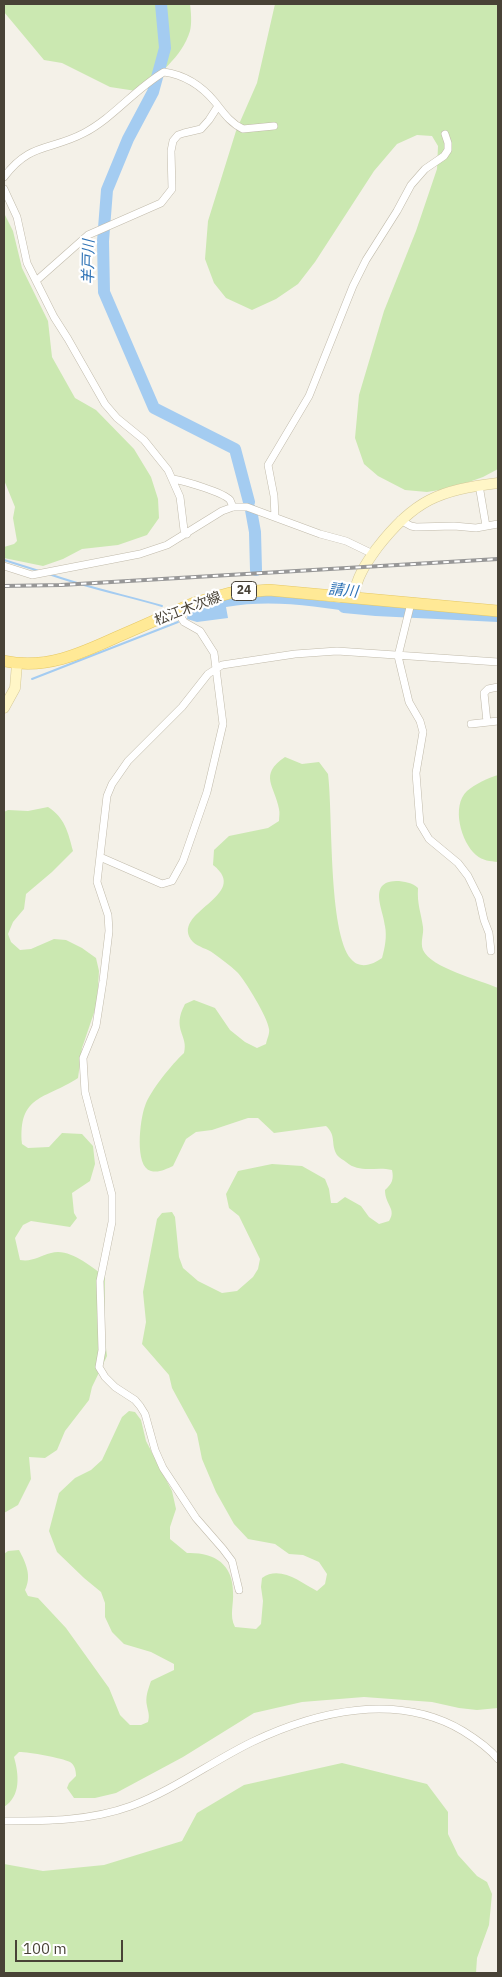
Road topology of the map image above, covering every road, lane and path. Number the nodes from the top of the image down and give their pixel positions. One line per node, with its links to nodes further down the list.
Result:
1 (218, 106): 2 (street); 4 (street); 6 (street)
2 (274, 126)
3 (445, 134): 11 (street)
4 (4, 177)
5 (4, 189): 6 (street)
6 (36, 281): 7 (street)
7 (173, 479): 10 (street); 15 (street)
8 (498, 483): 9 (street)
9 (479, 485): 12 (street); 14 (street)
10 (233, 507): 11 (street); 15 (street)
11 (275, 517): 16 (street)
12 (400, 520): 14 (street); 16 (street)
13 (498, 524): 14 (street)
14 (486, 526)
15 (186, 534): 17 (street)
16 (373, 554): 18 (street)
17 (4, 566)
18 (354, 596): 19 (main road, 松江木次線 / 24); 20 (main road, 松江木次線 / 24)
19 (411, 606): 21 (main road, 松江木次線 / 24); 22 (street)
20 (177, 611): 25 (main road, 松江木次線 / 24); 26 (street)
21 (498, 611)
22 (398, 656): 24 (street); 26 (street); 33 (street)
23 (4, 661): 25 (main road, 松江木次線 / 24)
24 (498, 662)
25 (17, 664): 28 (street)
26 (216, 668): 32 (street); 32 (street)
27 (498, 687): 30 (street)
28 (4, 708)
29 (498, 721): 30 (street)
30 (487, 722): 31 (street)
31 (471, 724)
32 (100, 857): 34 (street)
33 (491, 950)
34 (239, 1590)
35 (498, 1759): 36 (street)
36 (4, 1821)

